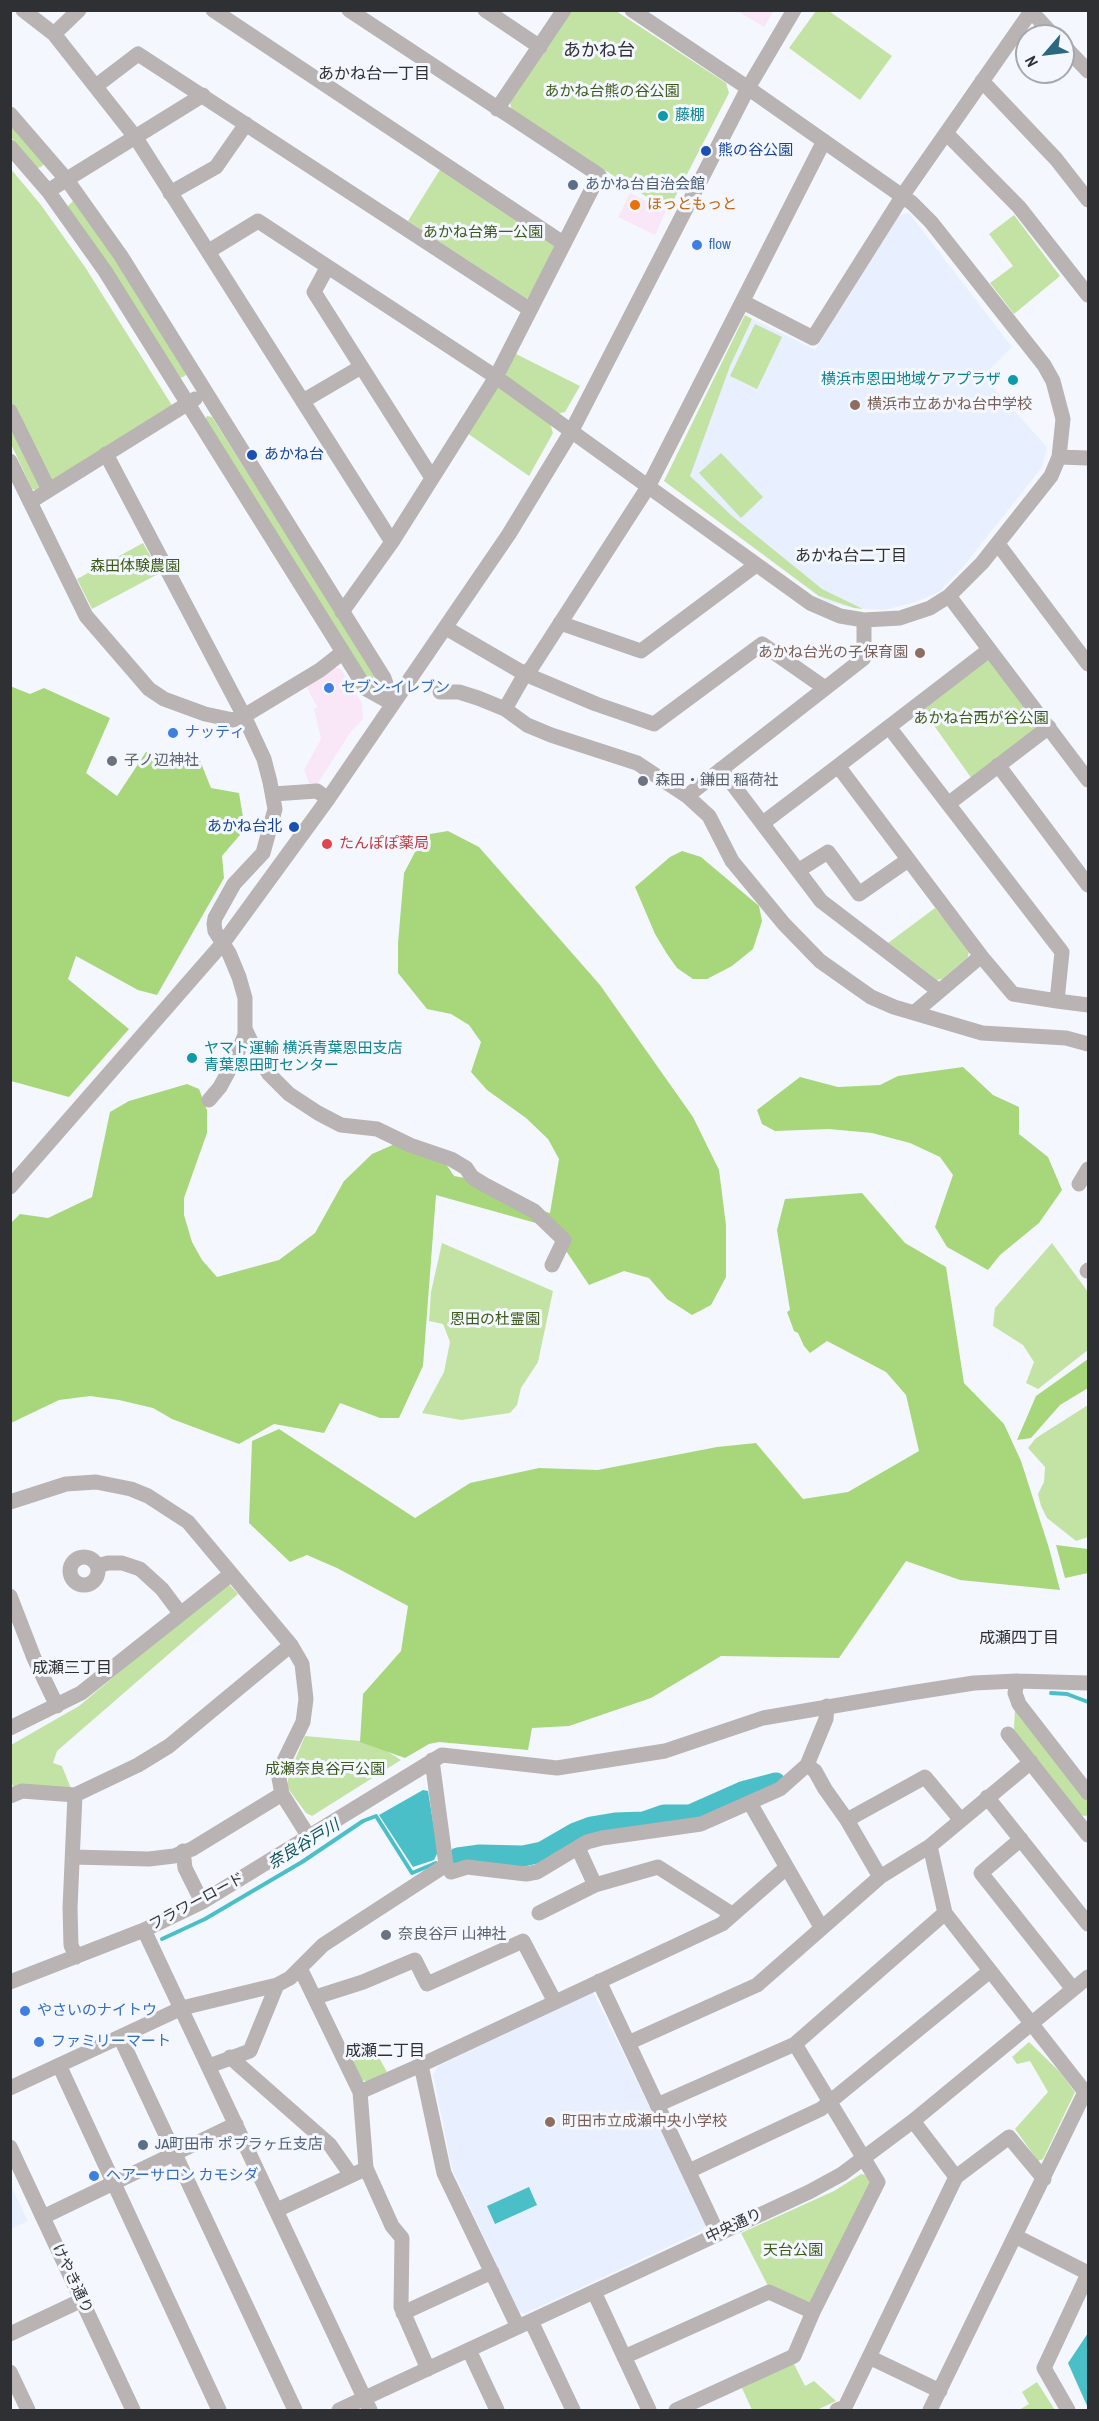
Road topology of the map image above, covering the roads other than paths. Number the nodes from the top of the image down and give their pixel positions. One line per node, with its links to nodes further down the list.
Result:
1 (23, 10): 11 (street)
2 (79, 10): 11 (street)
3 (213, 10): 31 (street)
4 (349, 10): 19 (street)
5 (485, 10): 12 (street)
6 (564, 10): 12 (street)
7 (632, 10): 17 (street)
8 (794, 10): 17 (street)
9 (1031, 11): 10 (street); 15 (street)
10 (1043, 24)
11 (54, 34): 16 (street)
12 (540, 47): 19 (street)
13 (1075, 57): 14 (street)
14 (1089, 71)
15 (982, 81): 22 (street); 30 (street)
16 (96, 86): 18 (street); 23 (street)
17 (748, 88): 24 (street); 43 (street)
18 (203, 95): 21 (street); 23 (street)
19 (498, 109): 31 (street)
20 (10, 114): 26 (street)
21 (246, 124): 28 (street); 36 (street)
22 (946, 133): 29 (street); 34 (street)
23 (136, 138): 26 (street); 28 (street)
24 (824, 141): 29 (street); 35 (street)
25 (10, 147): 27 (street)
26 (67, 180): 27 (street); 39 (street)
27 (48, 191): 41 (street)
28 (170, 193): 32 (street)
29 (903, 195): 35 (street); 45 (street)
30 (1089, 200)
31 (563, 243): 36 (street)
32 (209, 251): 33 (street); 40 (street)
33 (327, 268): 37 (street); 38 (street)
34 (1089, 295)
35 (743, 302): 49 (street)
36 (529, 309): 38 (street)
37 (361, 367): 40 (street); 48 (street)
38 (496, 377): 43 (street); 48 (street)
39 (206, 392): 41 (street); 56 (street)
40 (303, 401): 52 (street)
41 (188, 403): 44 (street); 61 (street)
42 (10, 411): 50 (street)
43 (571, 432): 49 (street); 59 (street)
44 (106, 454): 50 (street); 68 (street)
45 (1059, 457): 46 (street); 53 (street)
46 (1089, 458)
47 (10, 461): 51 (street)
48 (432, 478): 52 (street)
49 (648, 487): 54 (street); 58 (street)
50 (49, 490): 51 (street)
51 (30, 502): 68 (street)
52 (392, 542): 56 (street)
53 (998, 544): 55 (street); 62 (street)
54 (756, 565): 57 (street); 58 (street)
55 (949, 596): 57 (street); 60 (street)
56 (342, 612): 66 (street)
57 (864, 620): 64 (street)
58 (560, 623): 63 (street)
59 (446, 628): 63 (street); 66 (street)
60 (989, 650): 69 (street); 70 (street)
61 (343, 652): 66 (street); 68 (street)
62 (1089, 664)
63 (525, 674): 64 (street); 67 (street)
64 (825, 688): 73 (street)
65 (440, 692): 67 (street)
66 (393, 704): 77 (street)
67 (505, 709): 76 (street)
68 (244, 716): 75 (street)
69 (889, 727): 72 (street); 78 (street)
70 (1049, 727): 71 (street); 74 (street)
71 (998, 765): 78 (street); 82 (street)
72 (838, 766): 79 (street); 80 (street)
73 (721, 769): 76 (street); 79 (street)
74 (1089, 780)
75 (273, 794): 77 (street); 83 (street)
76 (687, 796): 88 (street)
77 (328, 799): 83 (street)
78 (948, 804): 86 (street)
79 (762, 823): 81 (street)
80 (908, 860): 81 (street); 84 (street)
81 (799, 870): 85 (street)
82 (1089, 885)
83 (223, 943): 89 (street); 94 (street)
84 (981, 956): 85 (street); 86 (street)
85 (939, 991): 88 (street)
86 (1057, 1001): 87 (street)
87 (1089, 1005)
88 (915, 1012): 90 (street)
89 (245, 1029): 91 (street); 95 (street)
90 (1089, 1044)
91 (209, 1100)
92 (1089, 1169): 93 (street)
93 (1079, 1184)
94 (10, 1187)
95 (552, 1265)
96 (10, 1502): 98 (street)
97 (97, 1566): 100 (street)
98 (231, 1574): 100 (street); 101 (street)
99 (10, 1596): 104 (street)
100 (180, 1613): 104 (street)
101 (291, 1645): 112 (street); 113 (street)
102 (1017, 1681): 103 (street); 105 (street); 111 (street)
103 (1089, 1683)
104 (57, 1706): 106 (street)
105 (827, 1706): 108 (street); 110 (street)
106 (10, 1728)
107 (1008, 1734): 109 (street)
108 (432, 1760): 120 (street, フラワーロード); 126 (street)
109 (1031, 1762): 115 (street); 119 (street)
110 (807, 1765): 116 (street); 118 (street)
111 (1089, 1793)
112 (282, 1794): 120 (street); 124 (street)
113 (75, 1795): 114 (street); 125 (street)
114 (10, 1796)
115 (987, 1797): 117 (street); 121 (street)
116 (750, 1803): 123 (street); 127 (street)
117 (960, 1819): 118 (street); 122 (street)
118 (847, 1820): 128 (street)
119 (1088, 1832)
120 (309, 1837): 130 (street, フラワーロード)
121 (1021, 1839): 134 (street); 144 (street)
122 (930, 1846): 128 (street); 132 (street)
123 (578, 1848): 126 (street); 129 (street)
124 (183, 1851): 125 (street); 130 (street)
125 (73, 1857): 137 (street)
126 (446, 1865): 138 (street)
127 (786, 1868): 133 (street); 135 (street)
128 (880, 1877): 135 (street)
129 (595, 1885): 131 (street); 133 (street)
130 (202, 1902): 136 (street, フラワーロード)
131 (539, 1913)
132 (945, 1913): 139 (street); 151 (street)
133 (732, 1914): 141 (street)
134 (1089, 1924)
135 (821, 1927): 150 (street)
136 (144, 1930): 137 (street, フラワーロード); 147 (street)
137 (76, 1957): 142 (street, フラワーロード)
138 (300, 1968): 143 (street); 145 (street)
139 (990, 1971): 148 (street); 158 (street)
140 (1089, 1977): 144 (street, 中央通り)
141 (599, 1981): 146 (street); 150 (street)
142 (10, 1982)
143 (277, 1985): 147 (street); 152 (street)
144 (1073, 1989): 148 (street, 中央通り)
145 (316, 1997): 146 (street); 157 (street)
146 (555, 2002): 154 (street)
147 (182, 2008): 149 (street); 155 (street)
148 (1031, 2024): 160 (street, 中央通り); 169 (street)
149 (120, 2037): 153 (street); 163 (street)
150 (628, 2043): 159 (street)
151 (795, 2044): 158 (street); 159 (street)
152 (230, 2057): 155 (street); 167 (street)
153 (58, 2065): 156 (street); 170 (street)
154 (421, 2065): 157 (street); 175 (street)
155 (209, 2066): 161 (street)
156 (10, 2088)
157 (360, 2092): 165 (street)
158 (830, 2101): 164 (street); 166 (street)
159 (657, 2105): 166 (street)
160 (913, 2121): 164 (street, 中央通り); 168 (street)
161 (236, 2124): 163 (street); 171 (street)
162 (10, 2147): 172 (street, けやき通り)
163 (174, 2154): 170 (street); 195 (street)
164 (865, 2159): 173 (street, 中央通り); 181 (street)
165 (366, 2169): 167 (street); 182 (street)
166 (689, 2172): 173 (street)
167 (351, 2175): 171 (street)
168 (956, 2177): 169 (street); 187 (street)
169 (1044, 2179): 174 (street)
170 (113, 2183): 172 (street); 194 (street)
171 (277, 2210): 191 (street)
172 (43, 2217): 178 (street, けやき通り)
173 (718, 2234): 177 (street, 中央通り)
174 (1015, 2236): 176 (street); 190 (street)
175 (492, 2272): 182 (street); 183 (street)
176 (1089, 2273): 180 (street)
177 (594, 2292): 183 (street, 中央通り); 186 (street)
178 (82, 2300): 184 (street); 193 (street, けやき通り)
179 (1089, 2306): 180 (street)
180 (1072, 2310): 203 (street)
181 (813, 2312): 186 (street); 200 (street)
182 (403, 2313): 188 (street)
183 (525, 2324): 185 (street, 中央通り); 198 (street)
184 (10, 2334)
185 (469, 2350): 188 (street, 中央通り); 197 (street)
186 (624, 2357): 199 (street)
187 (869, 2357): 190 (street); 201 (street)
188 (428, 2369): 191 (street, 中央通り)
189 (10, 2372): 192 (street)
190 (940, 2391): 202 (street)
191 (367, 2405): 196 (street, 中央通り)
192 (28, 2410)
193 (134, 2410)
194 (219, 2410)
195 (295, 2410)
196 (339, 2410)
197 (497, 2410)
198 (573, 2410)
199 (649, 2410)
200 (676, 2410)
201 (837, 2410)
202 (930, 2410)
203 (1068, 2410)

